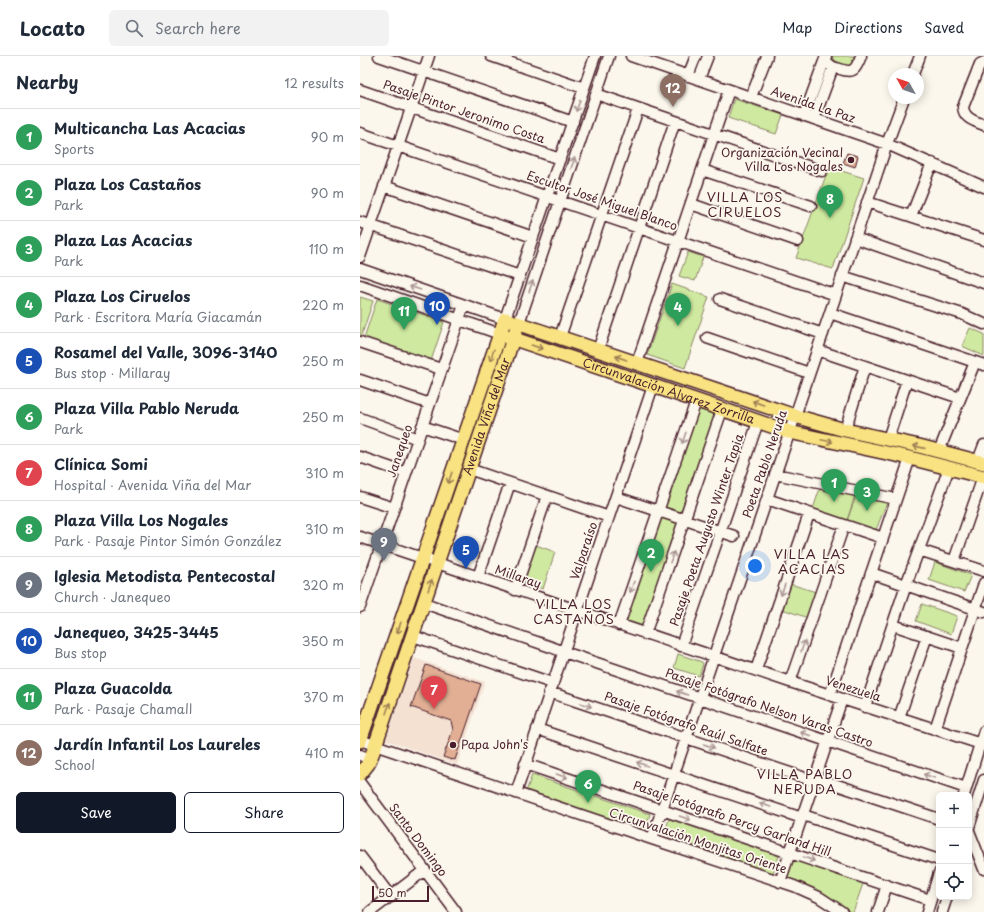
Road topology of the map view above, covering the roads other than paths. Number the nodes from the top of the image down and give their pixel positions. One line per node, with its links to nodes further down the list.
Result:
1 (379, 56): 16 (street)
2 (429, 56): 16 (street)
3 (491, 56): 19 (street)
4 (595, 56): 19 (street, Avenida Viña del Mar)
5 (608, 56): 22 (street, Avenida Viña del Mar)
6 (631, 56): 17 (street, Avenida La Paz)
7 (696, 56): 17 (street)
8 (708, 56): 18 (street)
9 (767, 56): 23 (street)
10 (826, 56): 14 (street); 27 (street)
11 (861, 56): 14 (street)
12 (920, 56): 15 (street)
13 (984, 62): 31 (street)
14 (833, 67): 28 (street)
15 (915, 68)
16 (424, 71): 25 (street); 30 (street)
17 (688, 76): 18 (street, Avenida La Paz)
18 (699, 79): 21 (street, Avenida La Paz)
19 (584, 88): 30 (street, Avenida Viña del Mar, one-way to 30)
20 (360, 90): 25 (street, Pasaje Pintor Jeronimo Costa)
21 (730, 90): 23 (street, Avenida La Paz); 33 (street)
22 (596, 94): 26 (street); 43 (street, Avenida Viña del Mar, one-way to 22)
23 (751, 97): 27 (street, Avenida La Paz)
24 (902, 104): 34 (street, Poeta Pablo Neruda)
25 (412, 107): 35 (street); 36 (street, Pasaje Pintor Jeronimo Costa)
26 (638, 109): 29 (street); 47 (street)
27 (804, 116): 28 (street, Avenida La Paz)
28 (814, 119): 34 (street, Avenida La Paz)
29 (675, 121): 33 (street); 51 (street)
30 (573, 122): 36 (street, Avenida Viña del Mar)
31 (984, 125)
32 (360, 133): 35 (street, Escultor José Miguel Blanco)
33 (714, 134): 38 (street); 39 (street)
34 (887, 144): 37 (street, Avenida La Paz); 44 (street, Poeta Pablo Neruda)
35 (398, 146): 40 (street); 42 (street, Escultor José Miguel Blanco)
36 (560, 159): 42 (street, Avenida Viña del Mar)
37 (932, 163): 41 (street, Avenida La Paz); 48 (street)
38 (702, 170): 45 (street); 46 (street)
39 (822, 171)
40 (384, 186): 50 (street); 52 (street)
41 (984, 187)
42 (547, 196): 43 (street, Escultor José Miguel Blanco); 52 (street, Avenida Viña del Mar)
43 (560, 201): 47 (street, Escultor José Miguel Blanco); 69 (street, Avenida Viña del Mar, one-way to 43)
44 (867, 202): 48 (street); 53 (street, Poeta Pablo Neruda)
45 (691, 204): 55 (street); 56 (street)
46 (811, 206)
47 (602, 215): 51 (street, Escultor José Miguel Blanco); 73 (street)
48 (911, 216): 54 (street)
49 (360, 222): 50 (street)
50 (371, 226): 57 (street); 59 (street)
51 (639, 228): 55 (street, Escultor José Miguel Blanco); 77 (street)
52 (533, 237): 59 (street, Avenida Viña del Mar)
53 (855, 238): 60 (street, Poeta Pablo Neruda); 61 (street)
54 (984, 240)
55 (678, 241): 63 (street, Escultor José Miguel Blanco); 79 (street)
56 (798, 241)
57 (360, 258)
58 (360, 269): 65 (street, Circunvalación Álvarez Zorrilla, one-way to 58)
59 (520, 276): 67 (street, Avenida Viña del Mar)
60 (842, 276): 63 (street, Poeta Pablo Neruda); 70 (street)
61 (984, 283)
62 (360, 285): 68 (street, Circunvalación Álvarez Zorrilla)
63 (836, 294): 66 (street, Poeta Pablo Neruda)
64 (720, 299): 72 (street)
65 (464, 305): 67 (street, Circunvalación Álvarez Zorrilla); 68 (street, Janequeo)
66 (830, 313): 72 (street, Poeta Pablo Neruda); 80 (street)
67 (505, 319): 69 (main road, Circunvalación Álvarez Zorrilla); 71 (main road, Avenida Viña del Mar)
68 (458, 320): 71 (street, Circunvalación Álvarez Zorrilla); 82 (street, Janequeo)
69 (519, 323): 73 (main road, Circunvalación Álvarez Zorrilla); 75 (main road, Avenida Viña del Mar)
70 (984, 324)
71 (500, 334): 75 (main road, Circunvalación Álvarez Zorrilla); 99 (main road, Avenida Viña del Mar, one-way to 99)
72 (823, 334): 78 (street, Poeta Pablo Neruda)
73 (560, 337): 77 (main road, Circunvalación Álvarez Zorrilla)
74 (706, 338): 83 (street)
75 (513, 339): 86 (main road, Circunvalación Álvarez Zorrilla, one-way to 86); 106 (main road, Avenida Viña del Mar)
76 (360, 342): 82 (street)
77 (598, 350): 79 (main road, Circunvalación Álvarez Zorrilla, one-way to 77)
78 (817, 350): 81 (street); 83 (street, Poeta Pablo Neruda)
79 (637, 363): 91 (main road, Circunvalación Álvarez Zorrilla, one-way to 79)
80 (980, 363): 87 (street)
81 (865, 366): 85 (street); 95 (street)
82 (441, 369): 89 (street, Janequeo)
83 (810, 373): 91 (street, Poeta Pablo Neruda)
84 (360, 380): 89 (street)
85 (907, 380): 87 (street); 98 (street)
86 (653, 386): 88 (main road, Circunvalación Álvarez Zorrilla); 113 (street, Valparaíso)
87 (960, 398): 101 (street)
88 (696, 401): 90 (main road, Circunvalación Álvarez Zorrilla); 117 (street, one-way to 117)
89 (430, 404): 94 (street, Janequeo)
90 (722, 410): 93 (main road, Circunvalación Álvarez Zorrilla); 120 (street)
91 (795, 416): 95 (main road, Circunvalación Álvarez Zorrilla); 96 (street, Poeta Pablo Neruda)
92 (360, 418): 97 (street)
93 (758, 422): 96 (main road, Circunvalación Álvarez Zorrilla); 122 (street, Pasaje Poeta Augusto Winter Tapia)
94 (422, 426): 97 (street, Janequeo); 99 (street)
95 (845, 430): 98 (main road, Circunvalación Álvarez Zorrilla)
96 (789, 432): 103 (main road, Circunvalación Álvarez Zorrilla, one-way to 103); 108 (street, Poeta Pablo Neruda)
97 (418, 439): 107 (street, Janequeo)
98 (888, 439): 101 (main road, Circunvalación Álvarez Zorrilla, one-way to 98)
99 (464, 440): 128 (main road, Avenida Viña del Mar, one-way to 128)
100 (984, 445): 104 (street)
101 (939, 451): 104 (main road, Circunvalación Álvarez Zorrilla)
102 (360, 457): 107 (street)
103 (910, 458): 105 (main road, Circunvalación Álvarez Zorrilla); 115 (street)
104 (981, 462)
105 (948, 468): 109 (main road, Circunvalación Álvarez Zorrilla); 127 (street)
106 (469, 469): 110 (street); 130 (main road, Avenida Viña del Mar)
107 (406, 473): 116 (street, Janequeo)
108 (775, 474): 114 (street, Poeta Pablo Neruda); 115 (street)
109 (983, 477): 129 (street)
110 (510, 483): 111 (street); 133 (street)
111 (547, 496): 119 (street); 137 (street)
112 (360, 497): 116 (street)
113 (616, 497): 117 (street); 119 (street, Valparaíso)
114 (767, 499): 118 (street); 150 (street, Poeta Pablo Neruda)
115 (896, 499): 125 (street)
116 (394, 508): 126 (street, Janequeo)
117 (659, 511): 120 (street); 142 (street, one-way to 142)
118 (809, 514): 121 (street); 151 (street, one-way to 151)
119 (609, 517): 140 (street, Valparaíso)
120 (685, 519): 122 (street); 144 (street, one-way to 120)
121 (844, 525): 125 (street); 152 (street, one-way to 121)
122 (720, 531): 123 (street); 147 (street, Pasaje Poeta Augusto Winter Tapia)
123 (734, 536)
124 (360, 537): 126 (street, Millaray)
125 (883, 538): 132 (street)
126 (382, 544): 128 (street, Millaray); 134 (street, Janequeo)
127 (919, 550): 129 (street); 136 (street)
128 (423, 558): 130 (street, Millaray); 163 (main road, Avenida Viña del Mar, one-way to 163)
129 (954, 561): 131 (street)
130 (438, 563): 133 (street, Millaray); 138 (main road, Avenida Viña del Mar, one-way to 130)
131 (984, 570)
132 (871, 573): 136 (street); 154 (street)
133 (478, 577): 137 (street, Millaray)
134 (365, 578): 139 (street, Janequeo)
135 (984, 583): 141 (street)
136 (906, 585): 141 (street); 143 (street)
137 (515, 590): 140 (street, Millaray)
138 (424, 603): 145 (main road, Avenida Viña del Mar); 149 (street, Pasaje Fotógrafo Nelson Varas Castro)
139 (360, 607)
140 (577, 610): 142 (street, Millaray); 149 (street, Valparaíso)
141 (980, 610): 148 (street)
142 (620, 625): 144 (street, Millaray)
143 (893, 625): 146 (street); 157 (street)
144 (645, 634): 147 (street, Millaray)
145 (413, 636): 153 (street, Pasaje Fotógrafo Raúl Salfate); 166 (main road, Avenida Viña del Mar, one-way to 145)
146 (927, 636): 148 (street); 158 (street)
147 (681, 646): 150 (street, Millaray)
148 (962, 648): 160 (street)
149 (564, 652): 153 (street, Valparaíso); 155 (street, Pasaje Fotógrafo Nelson Varas Castro, one-way to 149)
150 (714, 656): 151 (street, Venezuela); 155 (street, Poeta Pablo Neruda)
151 (756, 670): 152 (street, Venezuela)
152 (790, 682): 154 (street, Venezuela)
153 (551, 688): 159 (street, Valparaíso); 162 (street, Pasaje Fotógrafo Raúl Salfate, one-way to 162)
154 (830, 695): 156 (street, Venezuela)
155 (700, 699): 162 (street, Poeta Pablo Neruda); 164 (street, Pasaje Fotógrafo Nelson Varas Castro, one-way to 155)
156 (842, 699): 157 (street, Venezuela); 164 (street)
157 (865, 707): 158 (street, Venezuela)
158 (899, 718): 160 (street, Venezuela)
159 (537, 729): 168 (street, Valparaíso); 170 (street, one-way to 159)
160 (935, 729): 165 (street, Venezuela)
161 (984, 731): 165 (street)
162 (686, 738): 170 (street, Poeta Pablo Neruda); 171 (street, Pasaje Fotógrafo Raúl Salfate, one-way to 171)
163 (360, 741): 166 (street, Circunvalación Monjitas Oriente)
164 (828, 742): 171 (street); 174 (street, Pasaje Fotógrafo Nelson Varas Castro, one-way to 164)
165 (982, 744): 174 (street)
166 (375, 745): 167 (main road, Avenida Viña del Mar); 175 (street, Circunvalación Monjitas Oriente)
167 (365, 757): 169 (main road, Avenida Viña del Mar)
168 (525, 764): 175 (street, Valparaíso); 176 (street, Pasaje Fotógrafo Percy Garland Hill, one-way to 176)
169 (360, 774)
170 (674, 775): 176 (street, Poeta Pablo Neruda); 177 (street, one-way to 170)
171 (815, 780): 177 (street); 178 (street, Pasaje Fotógrafo Raúl Salfate)
172 (984, 780): 179 (street)
173 (360, 783): 186 (street, Santo Domingo)
174 (965, 792)
175 (516, 793): 181 (street, Circunvalación Monjitas Oriente)
176 (662, 810): 181 (street, Poeta Pablo Neruda); 182 (street, Pasaje Fotógrafo Percy Garland Hill, one-way to 182)
177 (803, 816): 182 (street); 184 (street)
178 (936, 818)
179 (972, 818)
180 (972, 839): 185 (street)
181 (652, 840): 187 (street, Circunvalación Monjitas Oriente)
182 (790, 853): 187 (street); 189 (street, Pasaje Fotógrafo Percy Garland Hill, one-way to 189)
183 (360, 856): 190 (street)
184 (936, 859)
185 (984, 869)
186 (424, 870): 190 (street); 193 (street, Santo Domingo)
187 (780, 882): 194 (street, Circunvalación Monjitas Oriente)
188 (936, 882): 191 (street)
189 (887, 885): 191 (street, Pasaje Fotógrafo Percy Garland Hill); 196 (street)
190 (391, 897): 195 (street)
191 (930, 900): 197 (street)
192 (946, 900): 198 (street)
193 (452, 911)
194 (839, 911)
195 (370, 912)
196 (878, 912)
197 (927, 912)
198 (942, 912)

